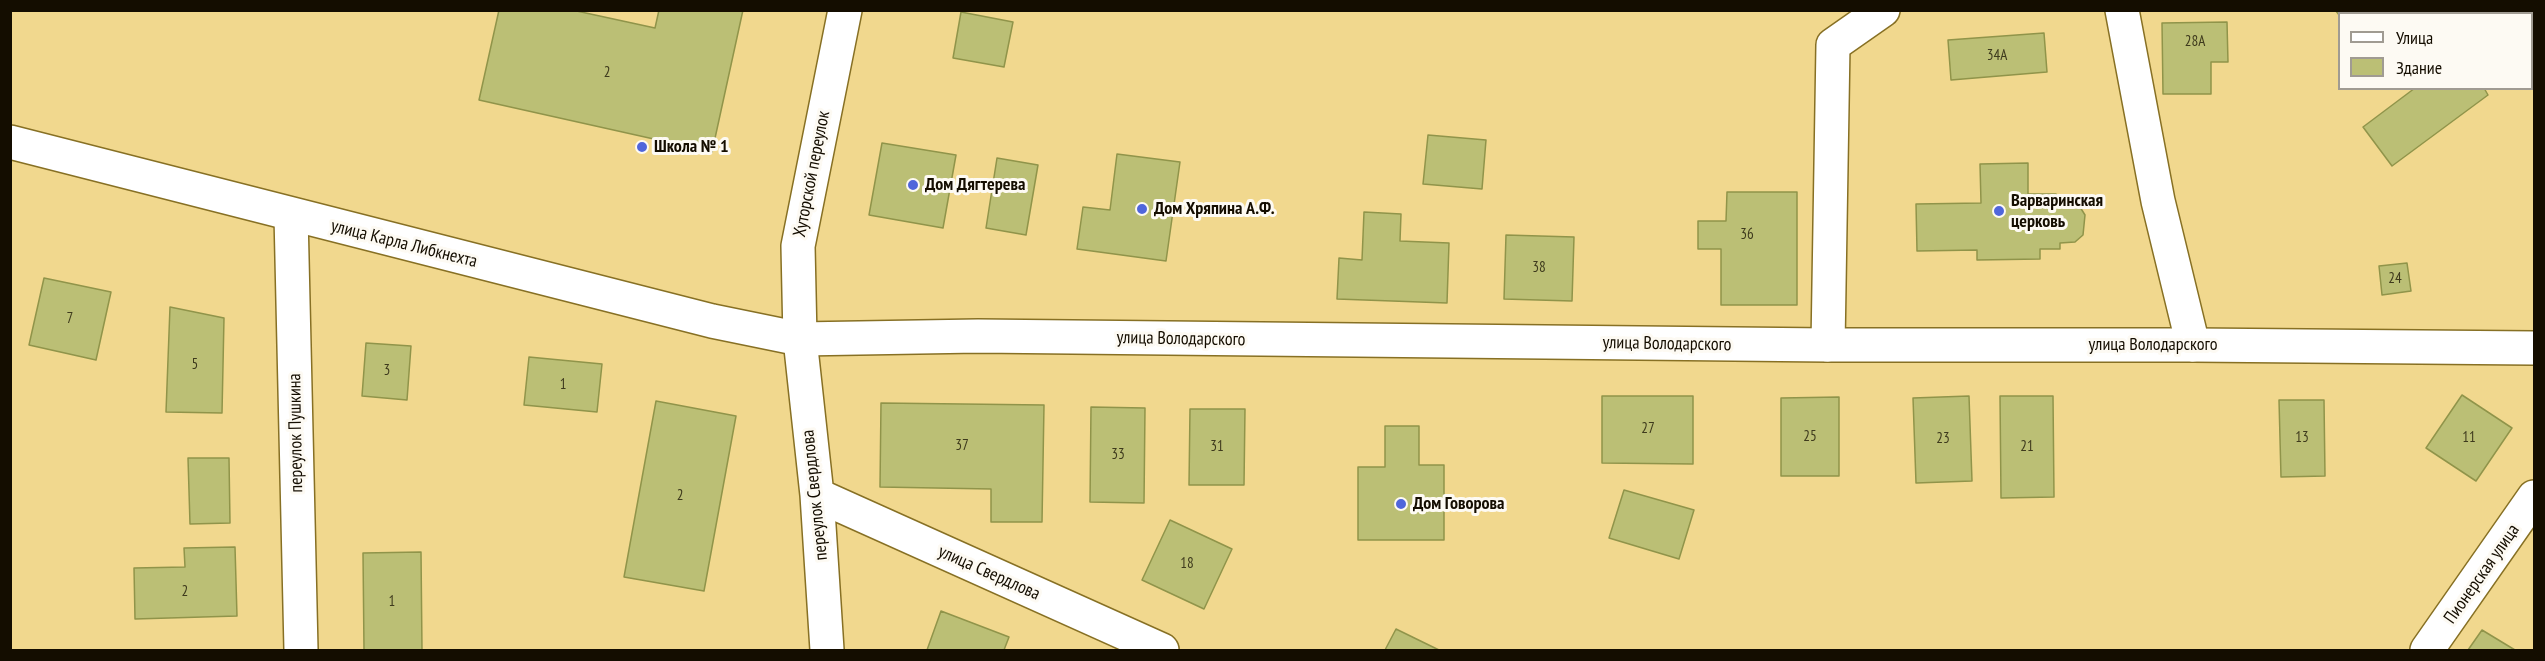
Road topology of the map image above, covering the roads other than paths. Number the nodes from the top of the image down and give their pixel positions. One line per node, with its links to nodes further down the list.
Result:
1 (845, 10): 6 (main road, Хуторской переулок)
2 (1883, 10): 7 (main road)
3 (2122, 10): 8 (main road)
4 (10, 142): 5 (main road, улица Карла Либкнехта)
5 (291, 215): 6 (main road, улица Карла Либкнехта); 12 (main road, переулок Пушкина)
6 (800, 339): 7 (main road, улица Володарского); 10 (main road, переулок Свердлова)
7 (1828, 345): 8 (main road, улица Володарского)
8 (2193, 345): 9 (main road, улица Володарского)
9 (2535, 348)
10 (817, 495): 13 (main road, переулок Свердлова); 14 (main road, улица Свердлова)
11 (2535, 497): 15 (main road, Пионерская улица)
12 (301, 651)
13 (827, 651)
14 (1162, 651)
15 (2427, 651)

